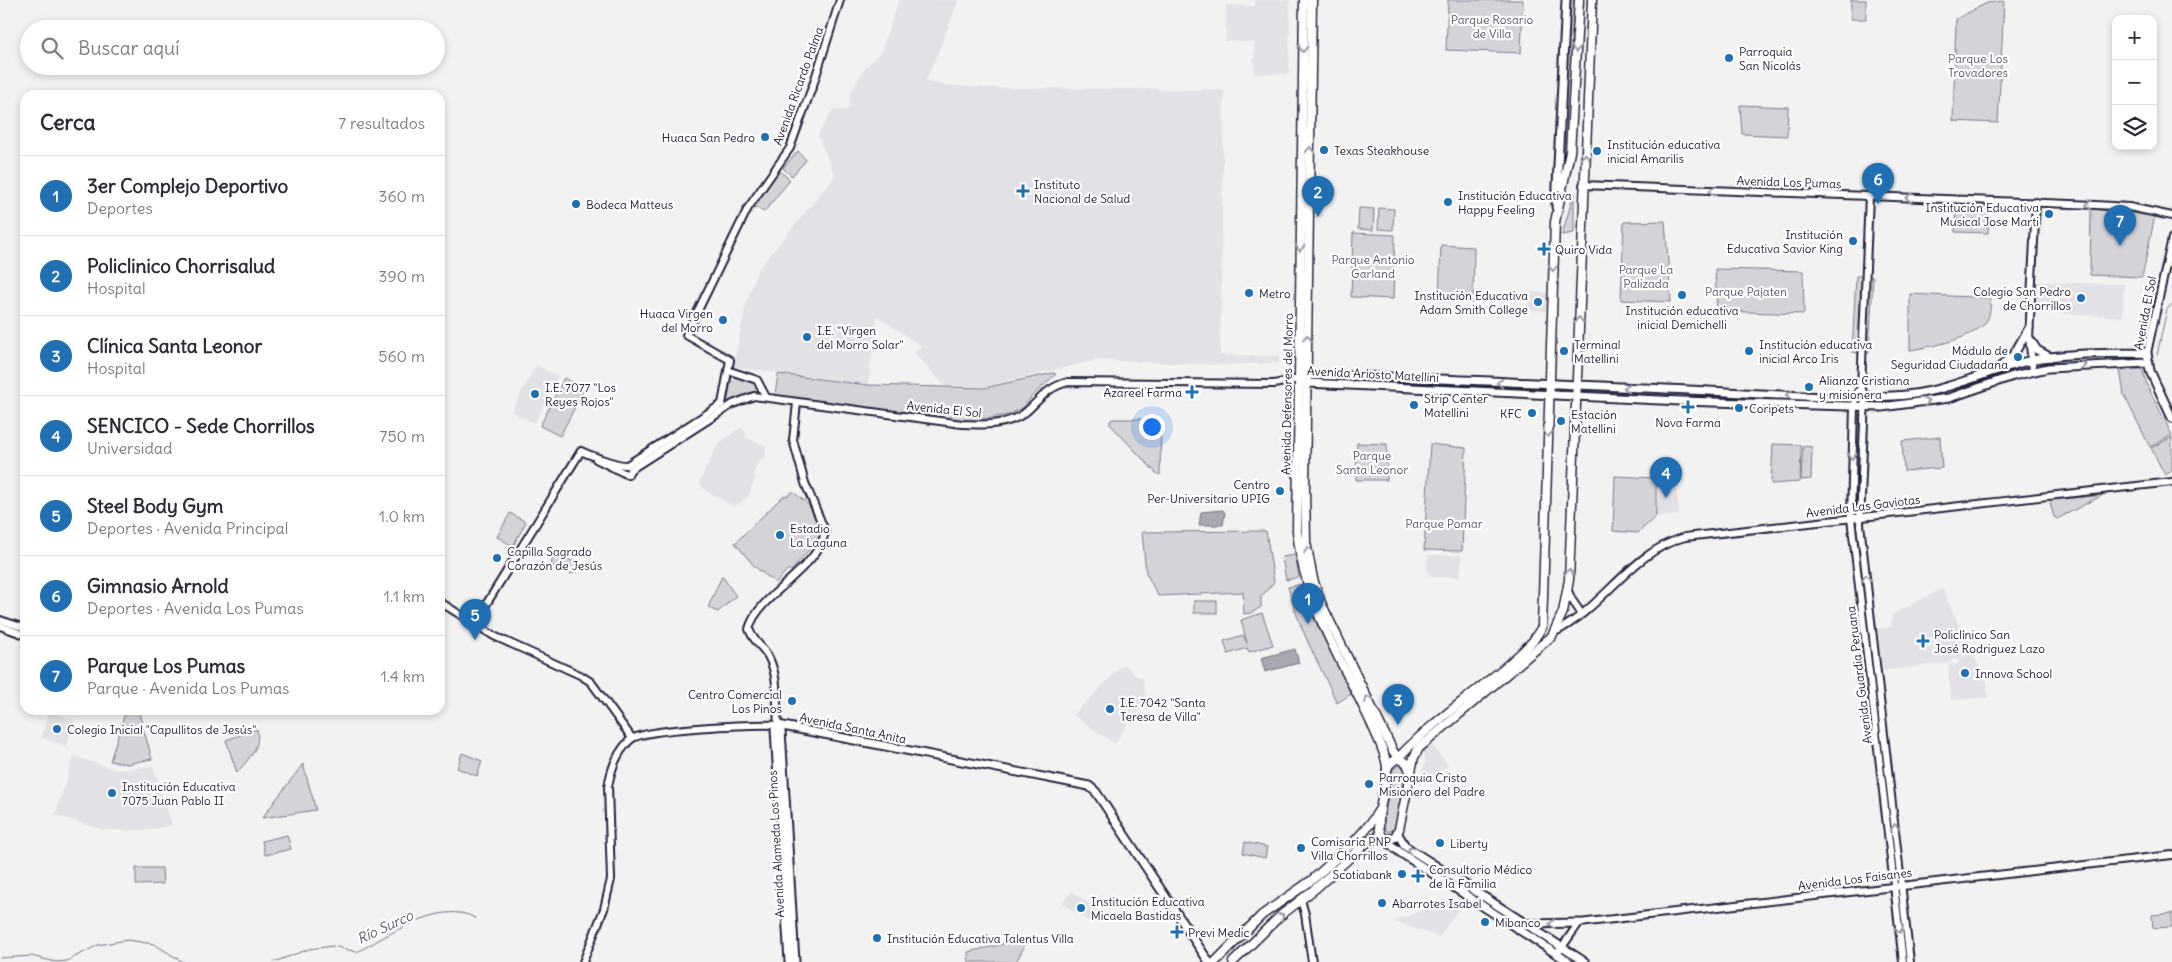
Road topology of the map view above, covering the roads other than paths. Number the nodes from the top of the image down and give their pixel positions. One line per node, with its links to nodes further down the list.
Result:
1 (840, 0): 20 (street, Avenida Ricardo Palma)
2 (1304, 0): 22 (main road, Avenida Defensores del Morro, one-way to 22)
3 (1312, 0): 23 (main road, Avenida Defensores del Morro, one-way to 3)
4 (1566, 0): 11 (main road)
5 (1579, 0): 11 (main road, one-way to 11)
6 (1592, 0): 7 (main road, one-way to 6)
7 (1584, 185): 8 (street, Avenida Los Pumas, one-way to 7); 25 (main road, one-way to 7)
8 (1869, 196): 9 (street, Avenida Los Pumas, one-way to 8); 26 (street, Avenida Guardia Peruana)
9 (2036, 202): 10 (street, Avenida Los Pumas, one-way to 9); 13 (street)
10 (2172, 216)
11 (1555, 222): 24 (main road, one-way to 24)
12 (2172, 238): 15 (street, Avenida El Sol)
13 (2029, 328): 14 (street); 21 (main road)
14 (2029, 338): 16 (main road); 17 (street)
15 (2147, 353): 16 (main road, Avenida Ariosto Matellini); 18 (main road, Avenida El Sol)
16 (2052, 357): 17 (main road, Avenida Ariosto Matellini)
17 (2032, 361): 19 (street); 21 (main road, Avenida Ariosto Matellini)
18 (2148, 363): 19 (main road, Avenida Ariosto Matellini, one-way to 18); 35 (main road, Avenida El Sol)
19 (2033, 370): 34 (main road, Avenida Ariosto Matellini, one-way to 19)
20 (730, 371): 31 (street); 36 (street)
21 (1991, 373): 30 (main road, Avenida Ariosto Matellini)
22 (1299, 379): 23 (main road, Avenida Ariosto Matellini); 32 (street, Avenida El Sol); 55 (main road, Avenida Defensores del Morro)
23 (1307, 379): 24 (main road, Avenida Ariosto Matellini, one-way to 23); 27 (main road, Avenida Ariosto Matellini); 52 (main road, Avenida Defensores del Morro, one-way to 23)
24 (1549, 385): 25 (main road, Avenida Ariosto Matellini); 27 (main road)
25 (1576, 386): 28 (main road); 29 (main road, Avenida Ariosto Matellini, one-way to 25)
26 (1861, 387): 29 (street, Avenida Guardia Peruana); 30 (street, Avenida Guardia Peruana)
27 (1549, 394): 28 (main road, Avenida Ariosto Matellini); 53 (main road, one-way to 53)
28 (1576, 396): 33 (main road, Avenida Ariosto Matellini); 40 (main road, one-way to 28)
29 (1855, 397): 30 (main road, Avenida Ariosto Matellini); 33 (street, Avenida Guardia Peruana)
30 (1865, 397): 34 (street, Avenida Guardia Peruana)
31 (766, 398): 32 (street, Avenida El Sol); 36 (street, Avenida El Sol)
32 (797, 403): 50 (street, Avenida Alameda Los Pinos)
33 (1854, 407): 34 (main road, Avenida Ariosto Matellini); 38 (street, Avenida Guardia Peruana, one-way to 38)
34 (1864, 407): 39 (street, Avenida Guardia Peruana)
35 (2172, 418)
36 (593, 457): 44 (street)
37 (2172, 482): 39 (street, Avenida Las Gaviotas)
38 (1851, 518): 39 (street, Avenida Las Gaviotas); 42 (street, Avenida Las Gaviotas); 49 (street, Avenida Guardia Peruana)
39 (1860, 518): 49 (street, Avenida Guardia Peruana, one-way to 39)
40 (1568, 591): 42 (street); 48 (main road)
41 (445, 605): 44 (street)
42 (1581, 613): 48 (street, Avenida Las Gaviotas)
43 (0, 620): 46 (street)
44 (474, 624): 51 (street)
45 (0, 626): 47 (street)
46 (20, 626)
47 (20, 632)
48 (1555, 632): 56 (main road)
49 (1871, 654): 61 (street, Avenida Guardia Peruana)
50 (778, 725): 51 (street, Avenida Santa Anita); 70 (main road, Avenida Alameda Los Pinos); 71 (main road, Avenida Alameda Los Pinos); 72 (main road, Avenida Santa Anita)
51 (632, 738): 69 (street)
52 (1388, 741): 53 (main road); 54 (main road, Avenida Defensores del Morro)
53 (1409, 746): 54 (main road)
54 (1398, 758): 55 (main road); 56 (main road, Avenida Defensores del Morro)
55 (1387, 769): 57 (main road, Avenida Defensores del Morro)
56 (1411, 774): 58 (main road)
57 (1382, 804): 59 (main road, Avenida Defensores del Morro); 65 (main road, Avenida Defensores del Morro)
58 (1398, 834): 59 (main road); 64 (main road, one-way to 58)
59 (1386, 839): 62 (main road); 67 (main road)
60 (2172, 855): 61 (street, Avenida Los Faisanes)
61 (1898, 886): 63 (street, Avenida Los Faisanes); 78 (street, Avenida Guardia Peruana, one-way to 78); 79 (street, Avenida Guardia Peruana)
62 (1301, 900): 66 (main road, one-way to 62); 68 (street)
63 (1579, 923): 64 (main road, one-way to 64); 67 (street)
64 (1525, 924): 67 (main road)
65 (1252, 925): 66 (main road); 73 (main road, Avenida Defensores del Morro)
66 (1259, 936): 74 (main road)
67 (1559, 951): 76 (main road); 77 (main road)
68 (1312, 959): 75 (street)
69 (583, 962)
70 (789, 962)
71 (794, 962)
72 (1209, 962)
73 (1215, 962)
74 (1233, 962)
75 (1317, 962)
76 (1569, 962)
77 (1585, 962)
78 (1903, 962)
79 (1910, 962)

